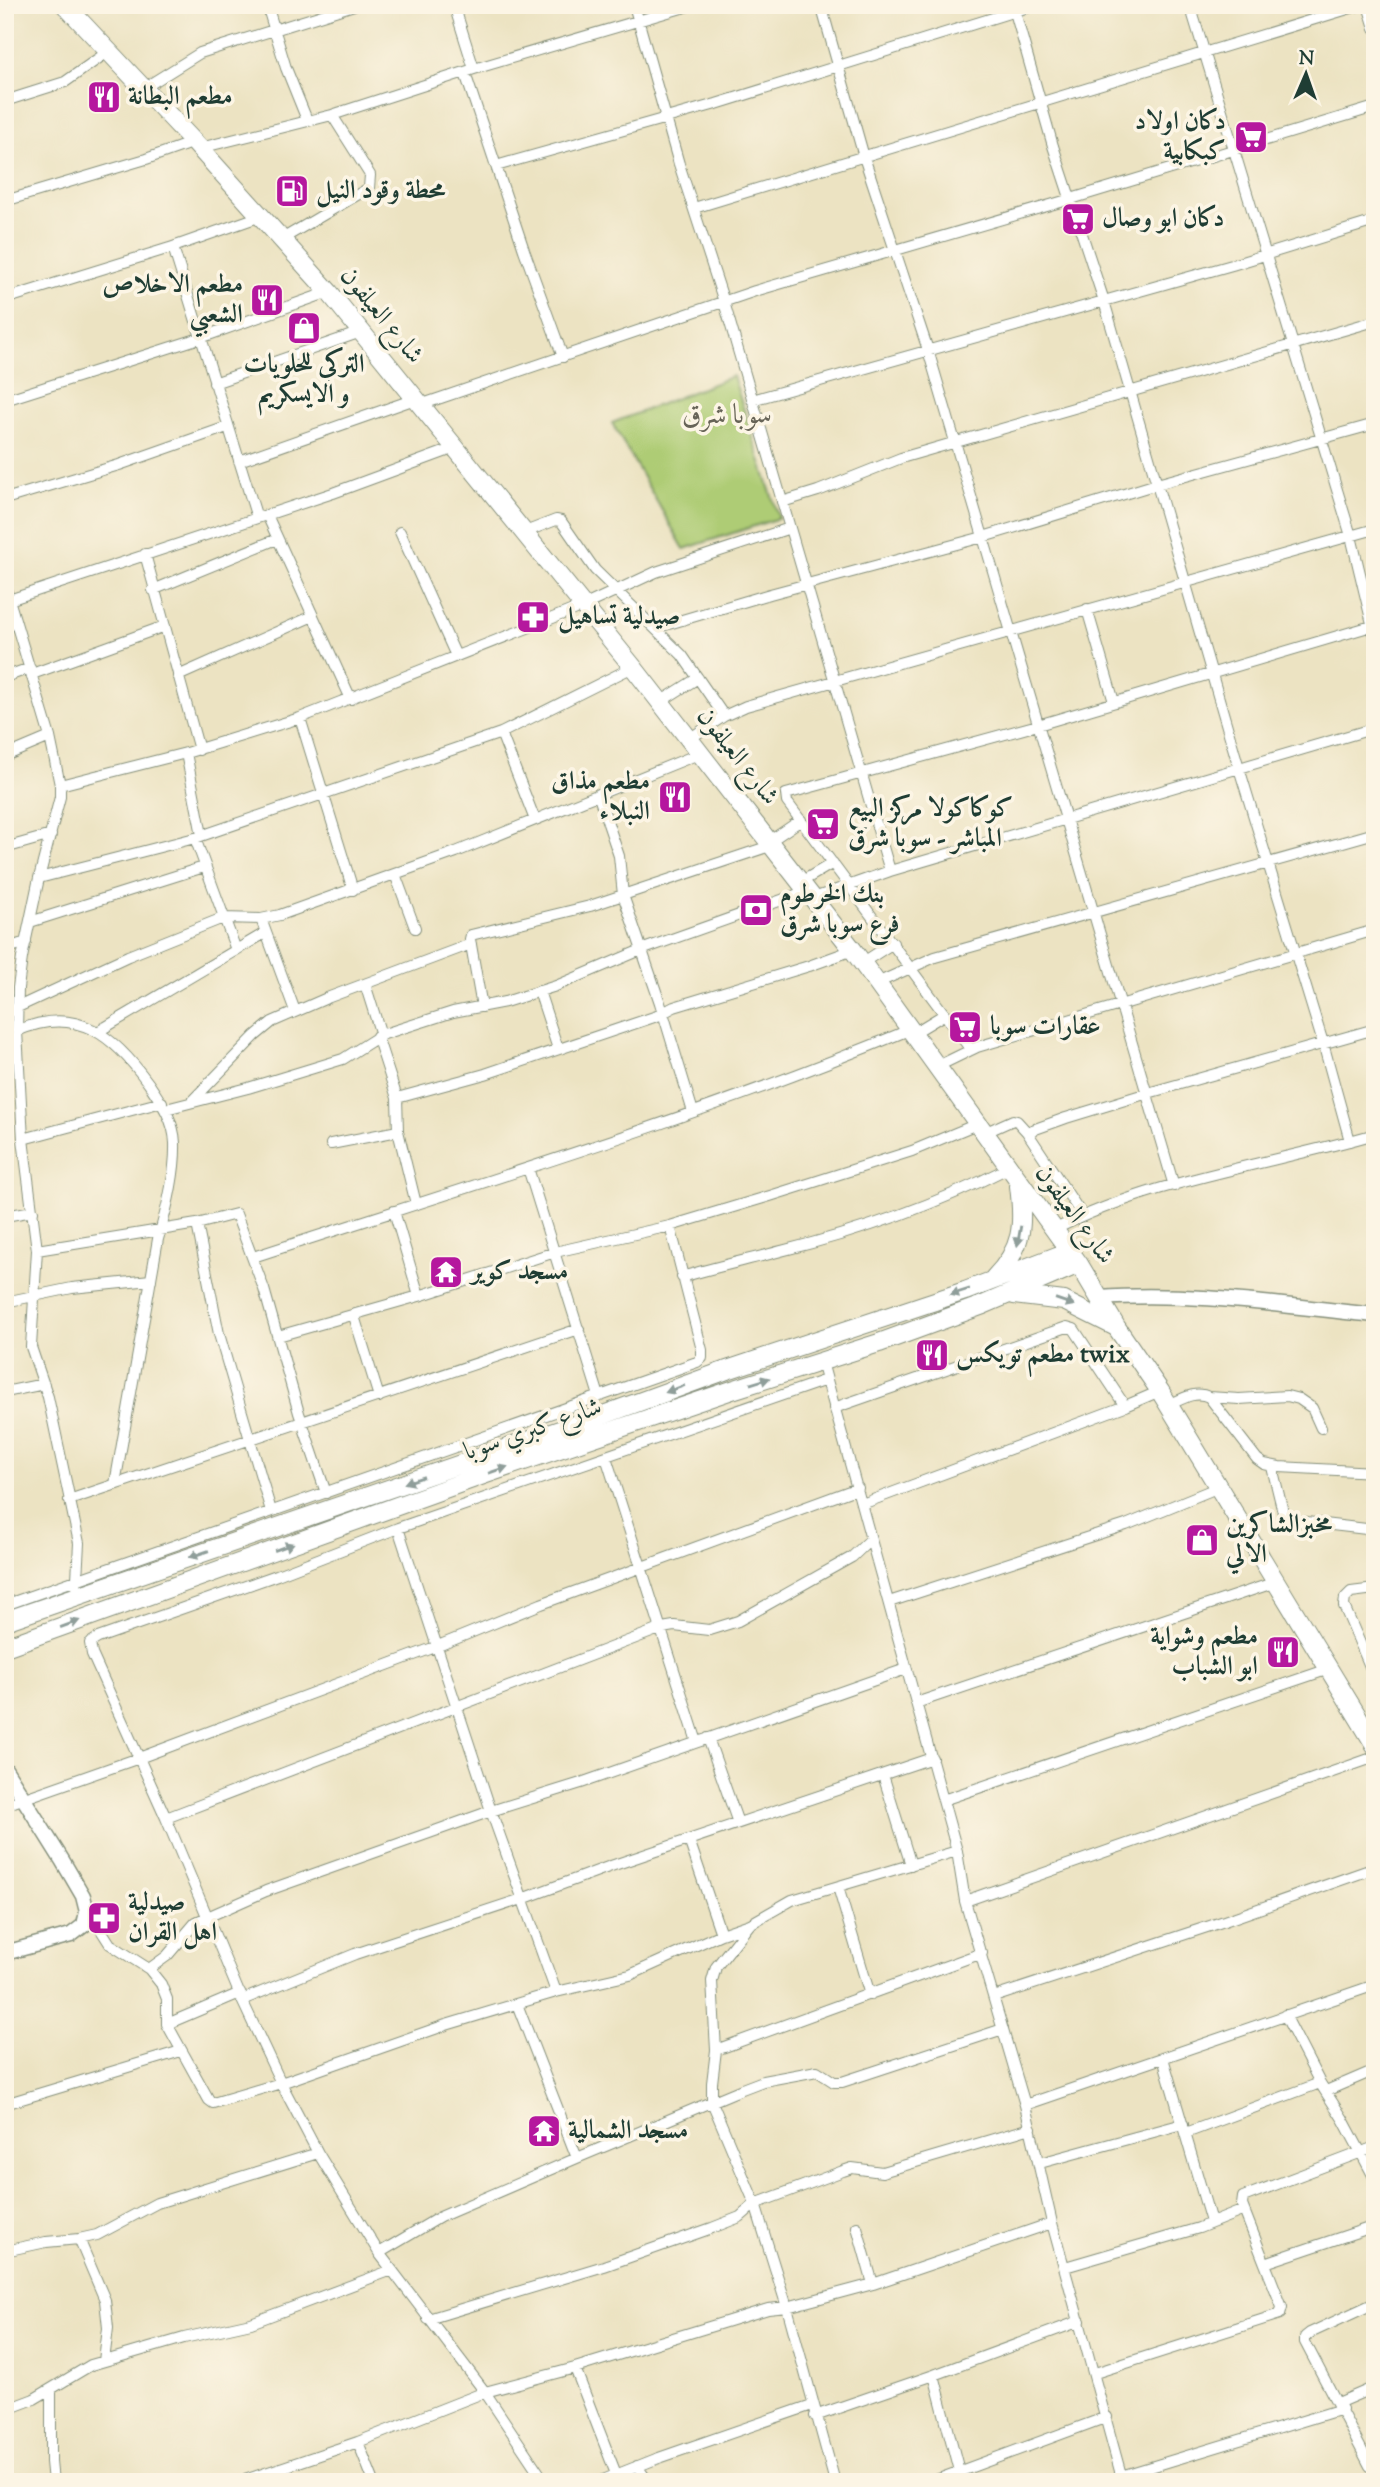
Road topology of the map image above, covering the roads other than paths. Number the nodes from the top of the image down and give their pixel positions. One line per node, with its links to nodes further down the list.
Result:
1 (65, 5): 16 (highway, شارع العيلفون)
2 (267, 5): 15 (street)
3 (354, 5): 15 (street)
4 (454, 5): 19 (street)
5 (634, 5): 13 (street)
6 (692, 5): 13 (street)
7 (821, 5): 18 (street)
8 (1035, 5): 12 (street)
9 (1190, 5): 17 (street)
10 (1361, 5): 17 (street)
11 (1368, 5): 14 (street)
12 (1014, 8): 18 (street); 22 (street)
13 (638, 19): 19 (street); 25 (street)
14 (1375, 28)
15 (273, 29): 20 (street); 26 (street)
16 (109, 51): 20 (highway, شارع العيلفون); 21 (street)
17 (1205, 54): 22 (street); 28 (street)
18 (839, 65): 25 (street); 29 (street)
19 (470, 71): 24 (street); 30 (street)
20 (144, 88): 27 (highway, شارع العيلفون)
21 (5, 101)
22 (1040, 101): 29 (street); 31 (street)
23 (1375, 107): 28 (street)
24 (332, 115): 26 (street); 36 (street)
25 (666, 118): 30 (street); 33 (street)
26 (307, 120): 27 (street)
27 (197, 145): 32 (street); 34 (highway, شارع العيلفون)
28 (1234, 150): 31 (street); 39 (street)
29 (864, 157): 33 (street); 38 (street)
30 (496, 166): 49 (street)
31 (1071, 200): 38 (street); 42 (street)
32 (5, 201)
33 (694, 208): 43 (street)
34 (261, 216): 36 (highway, شارع العيلفون); 37 (street)
35 (1375, 220): 39 (street)
36 (282, 239): 40 (highway, شارع العيلفون)
37 (173, 247): 41 (street); 46 (street)
38 (894, 252): 43 (street); 48 (street)
39 (1265, 253): 42 (street); 47 (street)
40 (329, 292): 45 (highway, شارع العيلفون); 46 (street)
41 (5, 299)
42 (1104, 301): 48 (street); 51 (street)
43 (724, 302): 49 (street); 53 (street)
44 (1375, 321): 47 (street)
45 (360, 332): 50 (street); 54 (highway, شارع العيلفون)
46 (200, 338): 50 (street); 52 (street)
47 (1293, 345): 51 (street); 57 (street)
48 (928, 350): 53 (street); 58 (street)
49 (563, 356): 54 (street)
50 (215, 383): 56 (street)
51 (1130, 391): 58 (street); 61 (street)
52 (5, 400)
53 (752, 400): 63 (street)
54 (417, 402): 59 (highway, شارع العيلفون); 60 (street)
55 (1375, 424): 57 (street)
56 (228, 427): 60 (street); 62 (street)
57 (1321, 440): 61 (street); 69 (street)
58 (955, 442): 63 (street); 70 (street)
59 (454, 447): 64 (street); 68 (highway, شارع العيلفون)
60 (239, 461): 64 (street)
61 (1157, 484): 70 (street); 73 (street)
62 (5, 499)
63 (782, 502): 65 (street)
64 (262, 517): 71 (street); 72 (street)
65 (790, 528): 74 (street); 76 (street)
66 (1375, 529): 69 (street)
67 (400, 532): 85 (street)
68 (525, 533): 76 (street); 78 (highway, شارع العيلفون)
69 (1351, 536): 73 (street); 83 (street)
70 (983, 537): 74 (street); 84 (street)
71 (277, 539): 75 (street); 80 (street)
72 (145, 554): 75 (street); 77 (street)
73 (1185, 581): 79 (street); 88 (street)
74 (806, 585): 82 (street); 92 (street)
75 (153, 590): 81 (street)
76 (615, 590): 78 (street); 82 (street)
77 (7, 593): 87 (street)
78 (583, 606): 85 (street); 86 (highway, شارع العيلفون)
79 (1087, 609): 84 (street); 95 (street)
80 (313, 616): 89 (street); 93 (street)
81 (165, 626): 87 (street); 89 (street)
82 (655, 628): 91 (street)
83 (1374, 629): 88 (street)
84 (1010, 631): 92 (street); 98 (street)
85 (456, 656): 93 (street)
86 (633, 667): 94 (highway, شارع العيلفون); 100 (street)
87 (31, 671): 90 (street); 101 (street)
88 (1212, 673): 95 (street); 107 (street)
89 (178, 676): 103 (street)
90 (5, 677)
91 (698, 678): 94 (street); 96 (street)
92 (836, 680): 96 (street); 108 (street)
93 (351, 699): 97 (street)
94 (660, 702): 102 (highway, شارع العيلفون)
95 (1114, 702): 98 (street)
96 (724, 716): 102 (street)
97 (300, 718): 103 (street); 110 (street)
98 (1038, 725): 108 (street); 112 (street)
99 (1375, 728): 107 (street)
100 (501, 733): 110 (street); 113 (street)
101 (50, 737): 106 (street); 109 (street)
102 (689, 739): 105 (highway, شارع العيلفون)
103 (199, 750): 104 (street)
104 (186, 753): 109 (street); 117 (street)
105 (701, 753): 111 (street); 118 (highway, شارع العيلفون)
106 (5, 756)
107 (1238, 768): 112 (street); 120 (street)
108 (863, 772): 114 (street); 123 (street)
109 (60, 785): 116 (street)
110 (322, 794): 117 (street); 127 (street)
111 (598, 794): 113 (street); 129 (street)
112 (1066, 819): 123 (street); 130 (street)
113 (535, 820): 124 (street)
114 (801, 820): 118 (street); 121 (street)
115 (1375, 833): 120 (street)
116 (51, 835): 119 (street); 125 (street)
117 (198, 836): 122 (street); 125 (street)
118 (771, 843): 128 (highway, شارع العيلفون); 129 (street)
119 (5, 848)
120 (1267, 862): 130 (street); 143 (street)
121 (834, 863): 126 (street); 128 (street)
122 (204, 867): 131 (street); 133 (street)
123 (890, 871): 126 (street)
124 (396, 874): 127 (street); 134 (street)
125 (39, 878): 133 (street)
126 (850, 885): 128 (street); 138 (street)
127 (353, 890): 132 (street)
128 (807, 890): 142 (street); 144 (highway, شارع العيلفون)
129 (623, 895): 139 (street); 142 (street)
130 (1095, 913): 145 (street); 149 (street)
131 (223, 918): 132 (street); 141 (street); 151 (street)
132 (261, 919): 136 (street)
133 (30, 922): 137 (street)
134 (415, 928)
135 (1375, 930): 143 (street)
136 (265, 933): 141 (street); 152 (street)
137 (26, 942): 140 (street); 151 (street)
138 (893, 943): 144 (street); 145 (street)
139 (471, 944): 147 (street); 150 (street)
140 (5, 949)
141 (236, 950): 158 (street)
142 (641, 950): 148 (street); 154 (street)
143 (1295, 953): 149 (street); 161 (street)
144 (858, 956): 146 (highway, شارع العيلفون); 154 (street)
145 (910, 967): 146 (street); 155 (street)
146 (877, 983): 159 (highway, شارع العيلفون)
147 (365, 984): 152 (street); 160 (street)
148 (539, 991): 150 (street); 162 (street)
149 (1121, 1004): 163 (street); 165 (street)
150 (482, 1007): 160 (street)
151 (18, 1008): 153 (street); 157 (street)
152 (295, 1011): 167 (street)
153 (5, 1013)
154 (663, 1013): 162 (street); 169 (street)
155 (945, 1014): 159 (street); 163 (street)
156 (1375, 1029): 161 (street)
157 (18, 1031): 158 (street); 174 (street)
158 (99, 1031): 168 (street)
159 (911, 1032): 164 (highway, شارع العيلفون); 169 (street)
160 (379, 1035): 166 (street); 167 (street)
161 (1322, 1043): 165 (street); 175 (street)
162 (558, 1049): 166 (street)
163 (971, 1050): 164 (street)
164 (936, 1066): 170 (highway, شارع العيلفون)
165 (1148, 1093): 172 (street); 179 (street)
166 (397, 1098): 171 (street)
167 (191, 1102): 168 (street)
168 (164, 1106): 174 (street); 187 (street)
169 (693, 1112): 177 (street)
170 (980, 1129): 172 (street); 178 (highway, شارع العيلفون); 186 (street)
171 (398, 1131): 176 (street); 180 (street)
172 (1027, 1132): 183 (street)
173 (1375, 1134): 175 (street)
174 (23, 1139): 181 (street)
175 (1350, 1141): 179 (street)
176 (331, 1144)
177 (528, 1168): 180 (street); 190 (street)
178 (1013, 1175): 188 (highway, شارع العيلفون); 193 (street); 195 (highway, one-way to 195)
179 (1174, 1186): 183 (street)
180 (416, 1204): 182 (street)
181 (33, 1211): 184 (street); 189 (street)
182 (394, 1212): 191 (street); 198 (street)
183 (1082, 1215): 188 (street)
184 (5, 1216)
185 (197, 1224): 187 (street); 191 (street); 219 (street)
186 (670, 1226): 190 (street); 193 (street)
187 (161, 1228): 189 (street); 194 (street)
188 (1054, 1230): 192 (highway, شارع العيلفون)
189 (37, 1250): 197 (street)
190 (555, 1252): 198 (street); 204 (street)
191 (253, 1258): 205 (street)
192 (1074, 1258): 195 (highway, شارع كبري سوبا); 196 (highway, شارع كبري سوبا); 199 (highway, شارع العيلفون)
193 (682, 1277): 211 (street)
194 (151, 1279): 197 (street); 223 (street)
195 (991, 1281): 206 (highway, شارع كبري سوبا, one-way to 206)
196 (1007, 1295): 203 (highway, one-way to 203); 207 (highway, شارع كبري سوبا)
197 (36, 1296): 200 (street); 208 (street)
198 (419, 1296): 202 (street)
199 (1100, 1298): 201 (street); 203 (highway, شارع العيلفون)
200 (5, 1302)
201 (1375, 1315)
202 (354, 1316): 205 (street); 212 (street)
203 (1117, 1328): 214 (highway, شارع العيلفون)
204 (579, 1329): 211 (street); 212 (street)
205 (278, 1336): 217 (street)
206 (724, 1371): 209 (highway); 235 (highway, شارع كبري سوبا, one-way to 235)
207 (824, 1371): 209 (highway, شارع كبري سوبا, one-way to 207); 216 (street); 220 (street)
208 (44, 1384): 210 (street); 227 (street)
209 (732, 1390): 242 (highway, شارع كبري سوبا, one-way to 209)
210 (5, 1392)
211 (599, 1396): 226 (street)
212 (379, 1397): 217 (street)
213 (1209, 1397): 214 (street); 218 (street); 221 (street)
214 (1164, 1398): 215 (street); 224 (highway, شارع العيلفون)
215 (1125, 1406): 216 (street); 228 (street)
216 (834, 1408): 225 (street)
217 (302, 1423): 219 (street); 226 (street)
218 (1321, 1429)
219 (252, 1440): 223 (street); 229 (street)
220 (606, 1457): 230 (street); 233 (street)
221 (1272, 1467): 222 (street); 231 (street)
222 (1375, 1472)
223 (115, 1484): 227 (street)
224 (1219, 1487): 234 (highway, شارع العيلفون); 237 (street)
225 (858, 1488): 228 (street); 233 (street)
226 (326, 1493): 229 (street)
227 (69, 1500): 235 (street)
228 (862, 1504): 232 (street)
229 (271, 1511): 235 (street)
230 (398, 1528): 241 (street); 253 (street)
231 (1375, 1530)
232 (871, 1539): 237 (street); 240 (street)
233 (641, 1569): 240 (street); 241 (street)
234 (1276, 1582): 244 (highway, شارع العيلفون); 246 (street)
235 (77, 1588): 238 (street); 239 (highway, شارع كبري سوبا)
236 (1375, 1589): 245 (street)
237 (889, 1602): 243 (street)
238 (5, 1605)
239 (5, 1621)
240 (662, 1628): 247 (street); 250 (street)
241 (438, 1646): 247 (street); 253 (street)
242 (5, 1647)
243 (906, 1669): 246 (street); 249 (street)
244 (1329, 1669): 248 (highway, شارع العيلفون); 258 (street)
245 (1375, 1678)
246 (916, 1703): 254 (street)
247 (457, 1705): 260 (street); 261 (street)
248 (1369, 1724): 251 (highway, شارع العيلفون)
249 (708, 1738): 250 (street); 262 (street)
250 (697, 1742): 260 (street)
251 (1375, 1745)
252 (1375, 1757): 269 (street)
253 (139, 1758): 257 (street); 261 (street)
254 (932, 1758): 256 (street); 258 (street)
255 (5, 1769): 257 (street)
256 (883, 1774): 262 (street); 265 (street)
257 (24, 1800): 259 (street); 270 (street)
258 (943, 1800): 264 (street)
259 (5, 1805)
260 (491, 1811): 268 (street); 271 (street)
261 (166, 1818): 271 (street)
262 (738, 1823): 263 (street)
263 (689, 1840): 268 (street); 273 (street)
264 (957, 1850): 265 (street); 269 (street)
265 (911, 1865): 267 (street)
266 (1375, 1868): 281 (street)
267 (838, 1887): 272 (street); 279 (street)
268 (523, 1899): 278 (street); 280 (street)
269 (965, 1901): 275 (street)
270 (87, 1907): 274 (street); 276 (street)
271 (206, 1917): 276 (street); 280 (street)
272 (750, 1924): 273 (street); 286 (street)
273 (720, 1934): 278 (street)
274 (5, 1953)
275 (982, 1953): 279 (street); 281 (street)
276 (149, 1969): 284 (street)
277 (1375, 1985): 283 (street)
278 (556, 1992): 282 (street)
279 (870, 1995): 286 (street)
280 (241, 1996): 284 (street); 290 (street)
281 (994, 1997): 285 (street)
282 (517, 2004): 290 (street); 300 (street)
283 (1285, 2015): 288 (street); 291 (street)
284 (167, 2024): 287 (street)
285 (1003, 2029): 292 (street); 294 (street)
286 (716, 2050): 292 (street)
287 (181, 2051): 290 (street); 293 (street)
288 (1163, 2058): 294 (street); 296 (street)
289 (1375, 2070): 291 (street)
290 (281, 2083): 298 (street)
291 (1323, 2087): 296 (street); 299 (street)
292 (712, 2102): 300 (street); 303 (street)
293 (5, 2104)
294 (1025, 2105): 295 (street)
295 (1031, 2128): 301 (street); 303 (street)
296 (1184, 2129): 301 (street); 305 (street)
297 (1375, 2147): 299 (street)
298 (318, 2152): 309 (street); 311 (street)
299 (1361, 2152): 302 (street); 304 (street)
300 (577, 2158): 311 (street)
301 (1040, 2163): 306 (street)
302 (1375, 2179)
303 (755, 2204): 317 (street); 318 (street)
304 (1244, 2210): 305 (street); 312 (street)
305 (1211, 2222): 313 (street)
306 (1052, 2223): 313 (street); 315 (street)
307 (1375, 2226): 312 (street)
308 (857, 2227): 315 (street)
309 (79, 2239): 310 (street); 320 (street)
310 (5, 2251)
311 (379, 2253): 314 (street)
312 (1265, 2263): 322 (street)
313 (1065, 2267): 319 (street)
314 (392, 2270): 318 (street); 320 (street)
315 (873, 2284): 317 (street)
316 (1375, 2303): 327 (street)
317 (787, 2307): 321 (street); 329 (street)
318 (428, 2319): 326 (street)
319 (1080, 2321): 322 (street); 323 (street)
320 (104, 2361): 325 (street)
321 (575, 2368): 326 (street); 335 (street)
322 (1095, 2373): 330 (street)
323 (934, 2375): 329 (street); 334 (street)
324 (1375, 2387): 327 (street)
325 (51, 2390): 328 (street); 337 (street)
326 (485, 2392): 331 (street); 340 (street)
327 (1340, 2406): 333 (street); 336 (street)
328 (5, 2410)
329 (814, 2410): 332 (street); 343 (street)
330 (1107, 2417): 334 (street); 336 (street)
331 (358, 2442): 338 (street); 339 (street)
332 (637, 2466): 335 (street); 342 (street)
333 (1375, 2466)
334 (959, 2471): 344 (street)
335 (616, 2474): 341 (street)
336 (1122, 2479)
337 (53, 2482)
338 (239, 2482)
339 (374, 2482)
340 (545, 2482)
341 (598, 2482)
342 (648, 2482)
343 (835, 2482)
344 (931, 2482)

